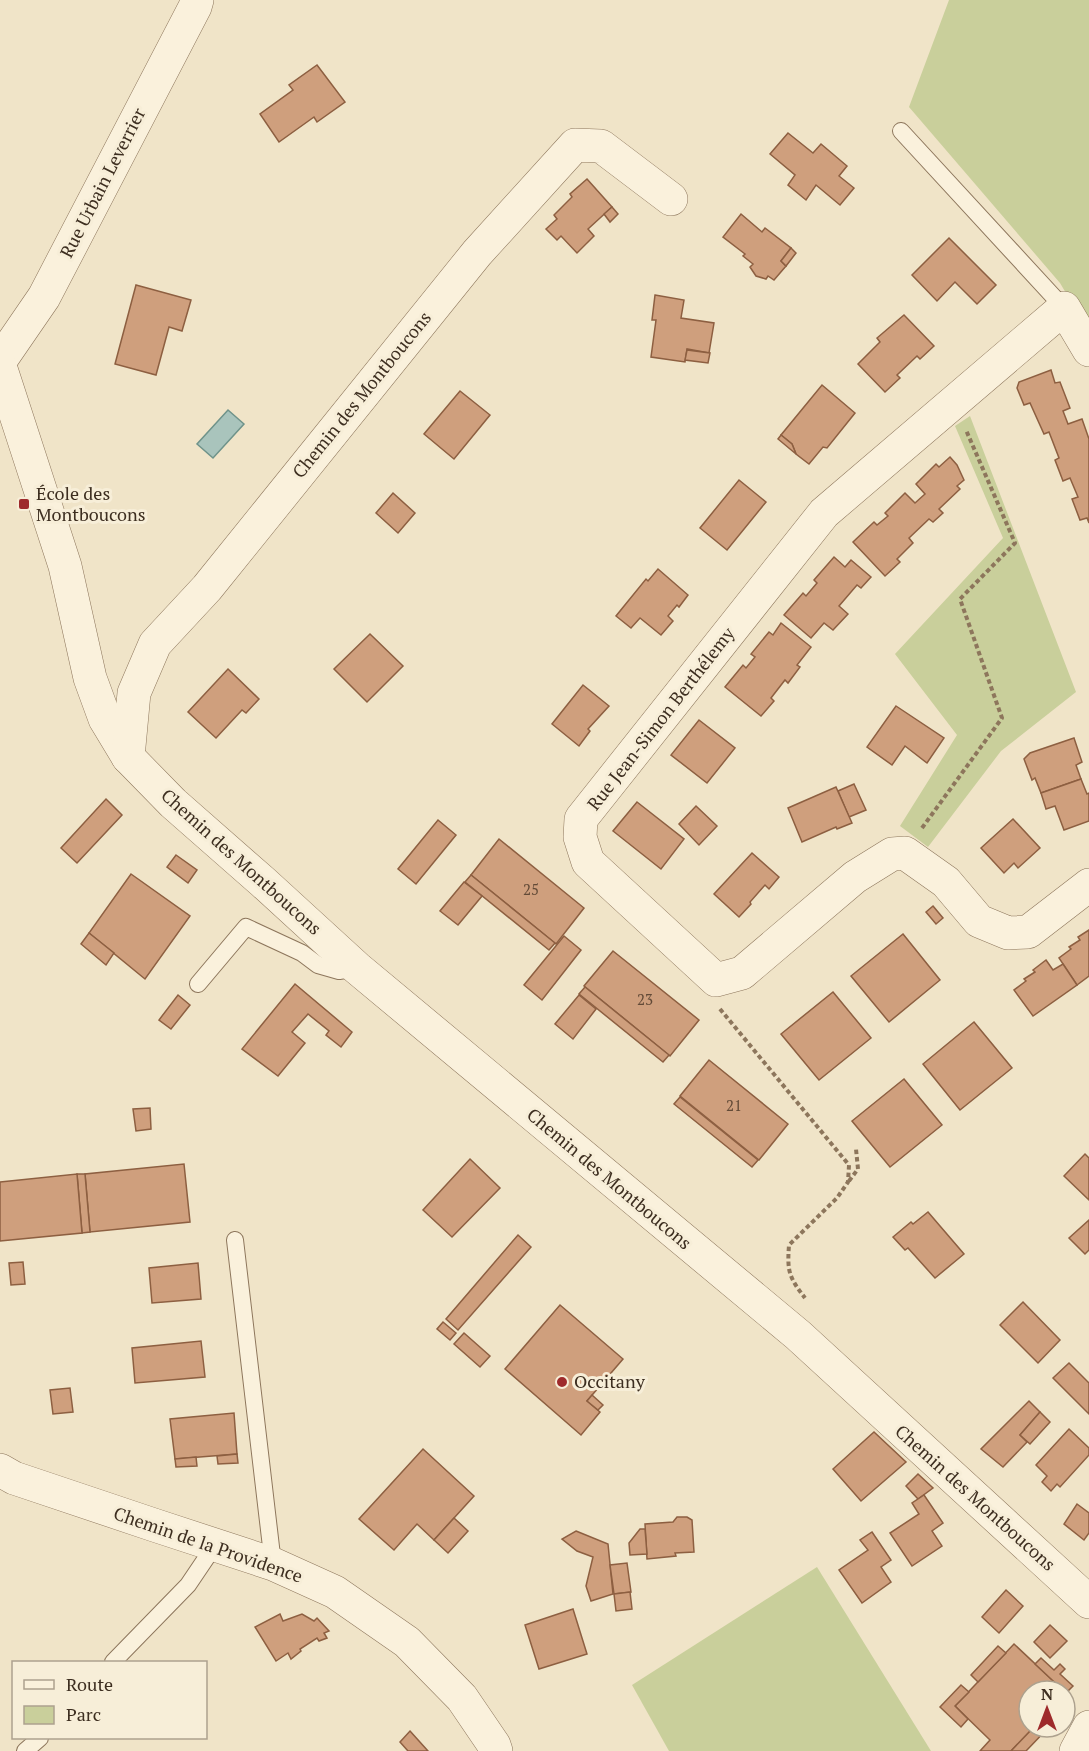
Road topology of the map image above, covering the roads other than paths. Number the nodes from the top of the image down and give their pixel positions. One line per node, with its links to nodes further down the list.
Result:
1 (197, 0): 6 (street, Rue Urbain Leverrier)
2 (901, 131): 4 (lane)
3 (671, 199): 8 (street, Chemin des Montboucons)
4 (1064, 308): 5 (street); 9 (street, Rue Jean-Simon Berthélemy)
5 (1089, 350)
6 (0, 361)
7 (0, 366): 8 (street, Chemin des Montboucons)
8 (128, 757): 10 (street, Chemin des Montboucons)
9 (1089, 885)
10 (357, 968): 11 (lane); 16 (street, Chemin des Montboucons)
11 (198, 984)
12 (235, 1240): 15 (lane)
13 (0, 1470): 14 (street, Chemin de la Providence)
14 (215, 1545): 15 (street, Chemin de la Providence); 17 (lane)
15 (273, 1564): 21 (street, Chemin de la Providence)
16 (1089, 1602)
17 (114, 1661)
18 (1089, 1727): 22 (street)
19 (38, 1739): 20 (lane)
20 (25, 1751)
21 (496, 1751)
22 (1076, 1751)

